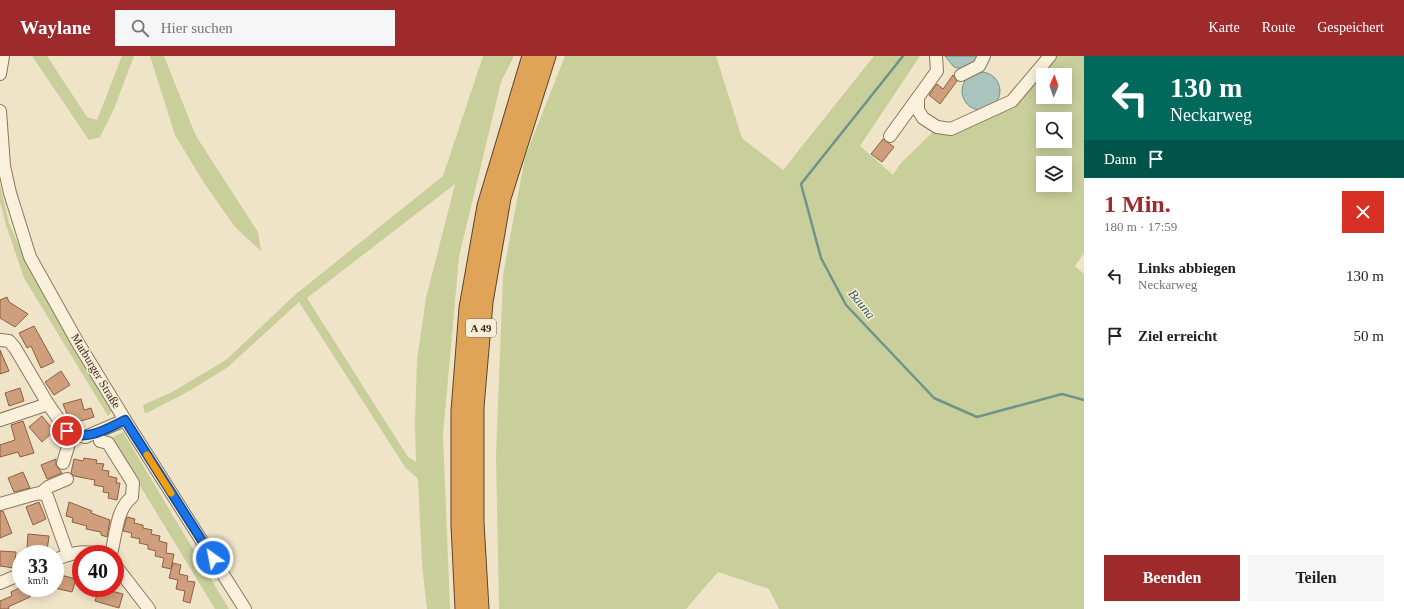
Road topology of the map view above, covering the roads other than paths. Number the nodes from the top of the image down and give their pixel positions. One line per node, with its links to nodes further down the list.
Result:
1 (3, 56): 7 (street)
2 (531, 56): 31 (highway, A 49)
3 (547, 56): 32 (highway, A 49)
4 (936, 56): 9 (street)
5 (984, 56): 8 (street)
6 (1050, 56): 9 (street)
7 (0, 74)
8 (961, 75)
9 (918, 98): 11 (street)
10 (0, 111): 15 (street, Marburger Straße)
11 (890, 136)
12 (0, 340): 13 (street)
13 (48, 404): 14 (street); 16 (street)
14 (0, 420)
15 (125, 420): 16 (street); 30 (street, Marburger Straße)
16 (72, 434): 18 (street)
17 (100, 441): 22 (street)
18 (63, 463)
19 (67, 479): 20 (street)
20 (41, 493): 21 (street); 24 (street)
21 (0, 504)
22 (113, 545)
23 (72, 554): 24 (street)
24 (68, 555): 25 (street)
25 (64, 557)
26 (124, 577): 29 (street)
27 (12, 578): 28 (street)
28 (0, 583)
29 (149, 609)
30 (245, 609)
31 (464, 609)
32 (480, 609)

